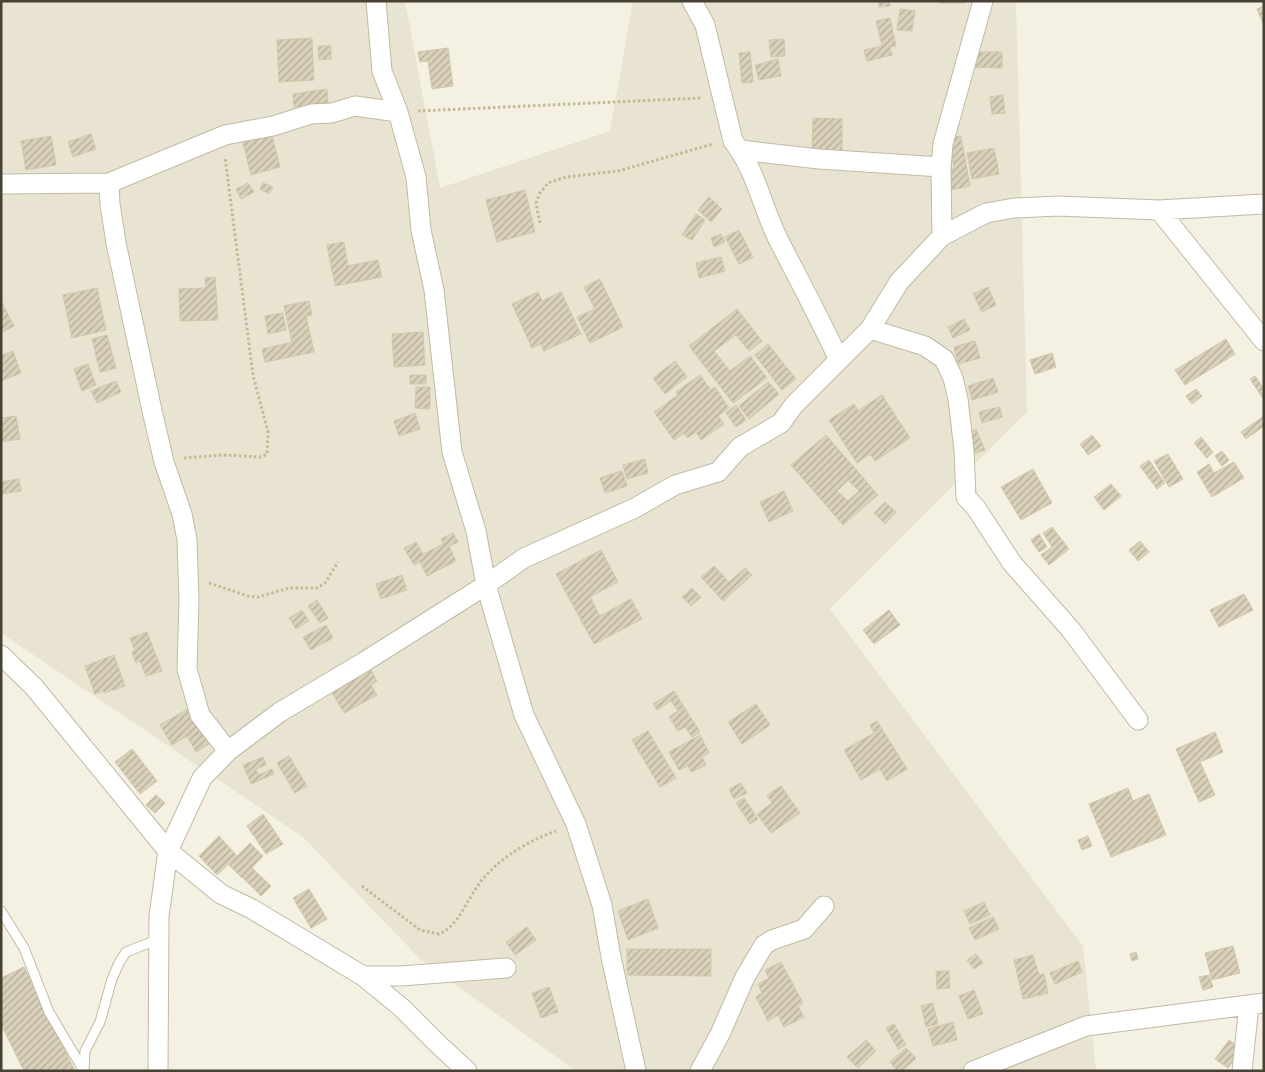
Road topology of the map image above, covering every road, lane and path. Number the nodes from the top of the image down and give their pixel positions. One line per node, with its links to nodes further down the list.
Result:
1 (376, 1): 5 (street)
2 (692, 1): 4 (street)
3 (984, 1): 8 (street)
4 (722, 97): 5 (path); 7 (street)
5 (398, 112): 6 (street); 20 (street)
6 (225, 135): 9 (street); 18 (path)
7 (737, 146): 8 (street); 13 (path); 17 (street)
8 (941, 167): 14 (street)
9 (109, 183): 10 (street); 18 (street)
10 (1, 184)
11 (1264, 204): 12 (street)
12 (1159, 210): 14 (street); 16 (street)
13 (540, 223)
14 (942, 236): 15 (street)
15 (870, 329): 17 (street); 23 (street)
16 (1264, 341)
17 (839, 360): 20 (street)
18 (164, 462): 21 (street)
19 (338, 562): 21 (path)
20 (486, 585): 24 (street); 25 (street)
21 (189, 601): 24 (street)
22 (1, 655): 26 (street)
23 (1138, 720)
24 (228, 751): 26 (street)
25 (576, 824): 27 (path); 37 (street)
26 (168, 851): 30 (street); 32 (street)
27 (362, 886)
28 (824, 906): 38 (street)
29 (1, 911): 34 (lane)
30 (159, 939): 34 (lane); 35 (street)
31 (506, 968): 32 (street)
32 (363, 976): 36 (street)
33 (1256, 1004): 39 (street); 40 (street)
34 (84, 1071)
35 (158, 1071)
36 (467, 1071)
37 (636, 1071)
38 (700, 1071)
39 (972, 1071)
40 (1242, 1071)

